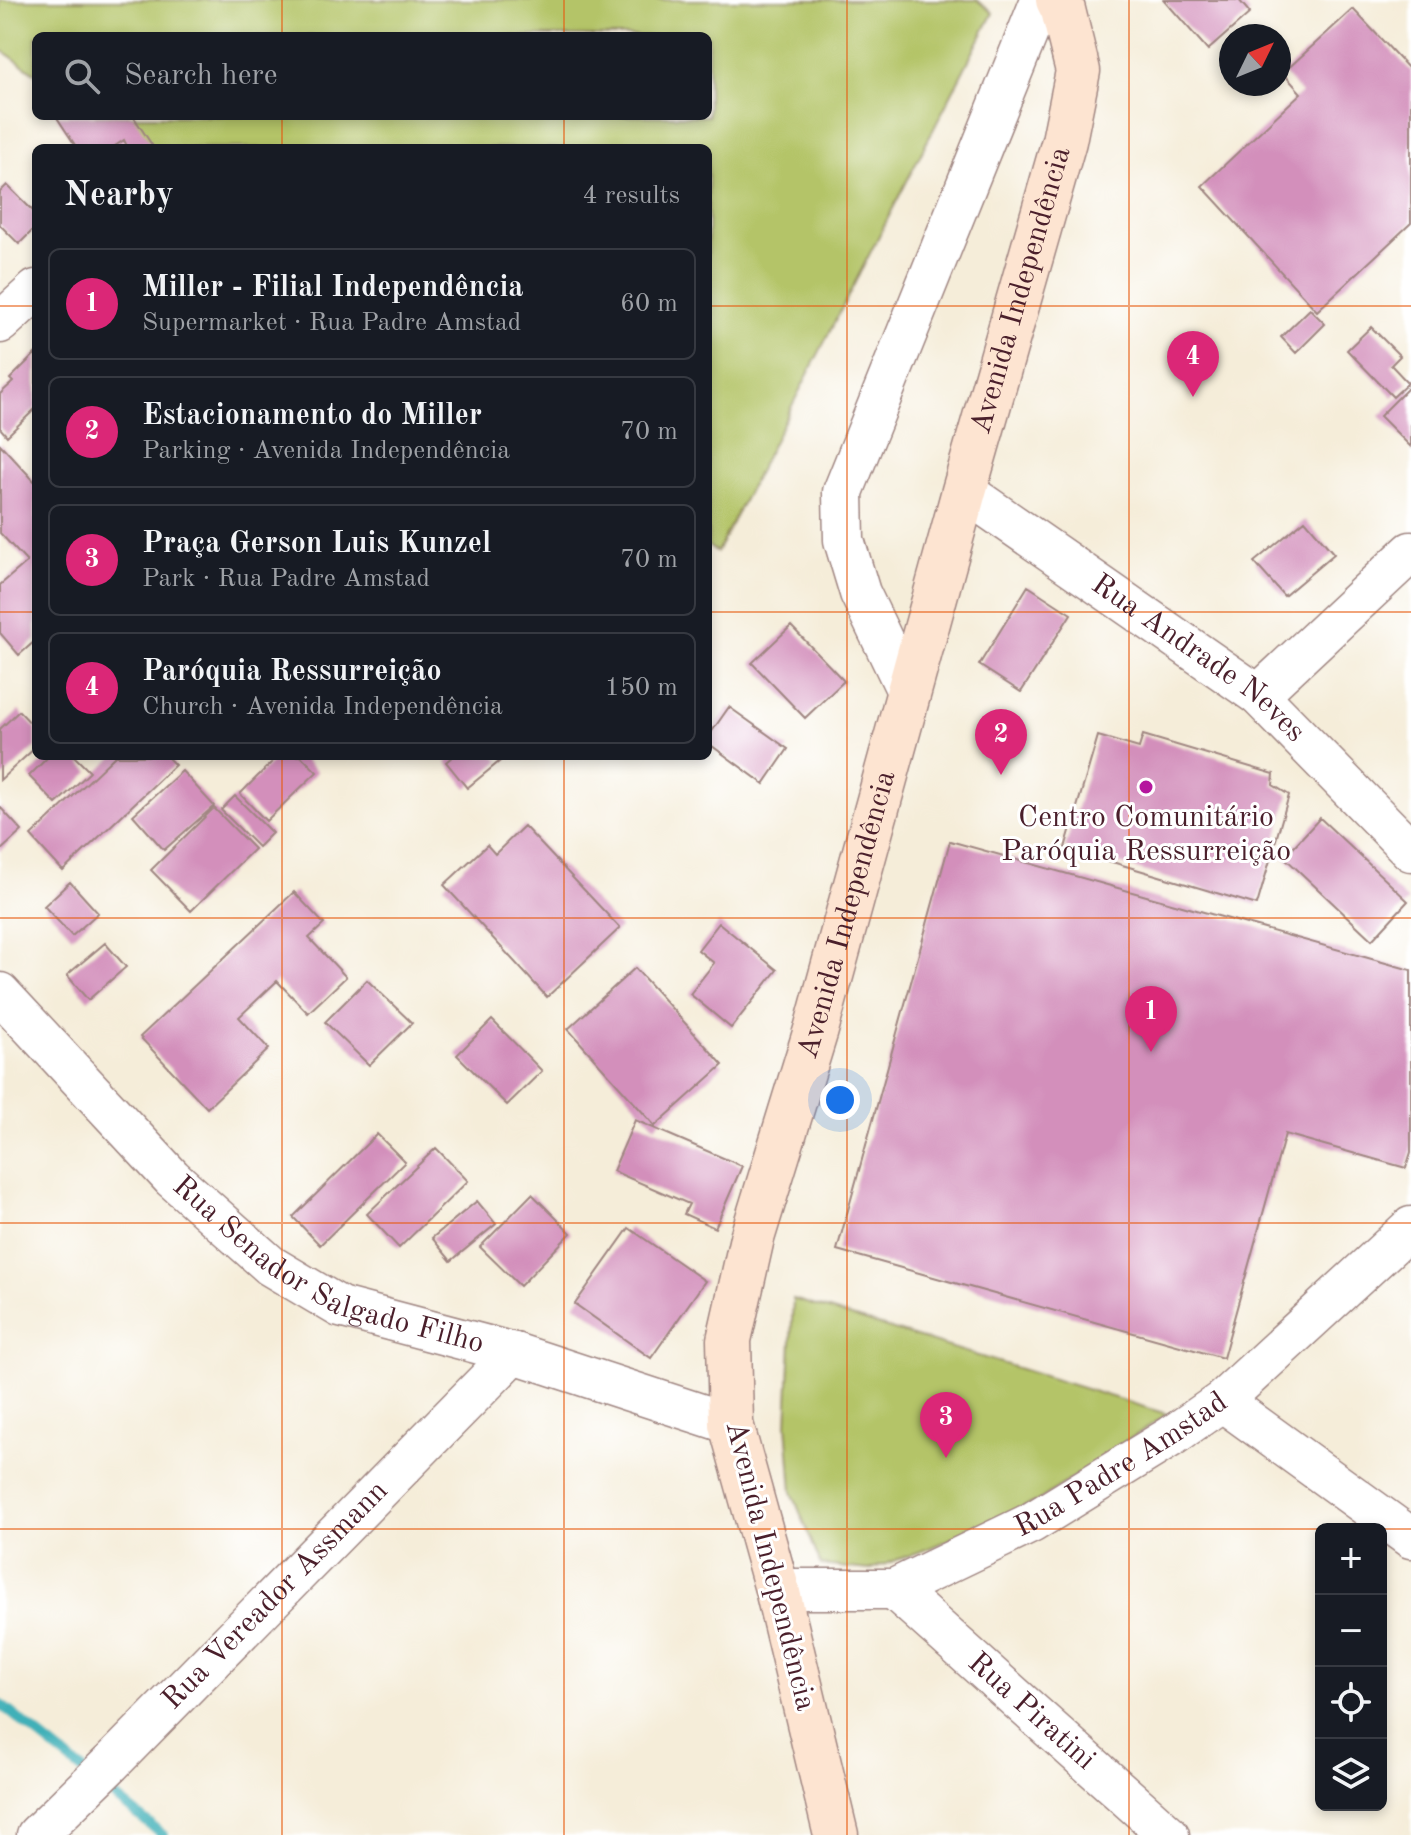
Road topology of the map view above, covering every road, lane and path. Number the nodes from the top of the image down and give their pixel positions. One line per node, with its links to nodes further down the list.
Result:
1 (1041, 0): 7 (street)
2 (1058, 0): 5 (main road, Avenida Independência)
3 (32, 294): 4 (street)
4 (0, 323)
5 (964, 491): 7 (main road, Avenida Independência); 8 (street, Rua Andrade Neves)
6 (1411, 552): 8 (street)
7 (908, 693): 14 (main road, Avenida Independência)
8 (1258, 695): 9 (street, Rua Andrade Neves)
9 (1411, 851)
10 (0, 993): 12 (street, Rua Senador Salgado Filho)
11 (1411, 1227): 13 (street, Rua Padre Amstad)
12 (514, 1353): 14 (street, Rua Senador Salgado Filho); 18 (street, Rua Vereador Assmann)
13 (1222, 1401): 15 (street); 17 (street, Rua Padre Amstad)
14 (731, 1424): 16 (main road, Avenida Independência)
15 (1411, 1538)
16 (777, 1589): 17 (street, Rua Padre Amstad); 19 (main road, Avenida Independência)
17 (894, 1589): 20 (street, Rua Piratini)
18 (37, 1835)
19 (836, 1835)
20 (1169, 1835)

